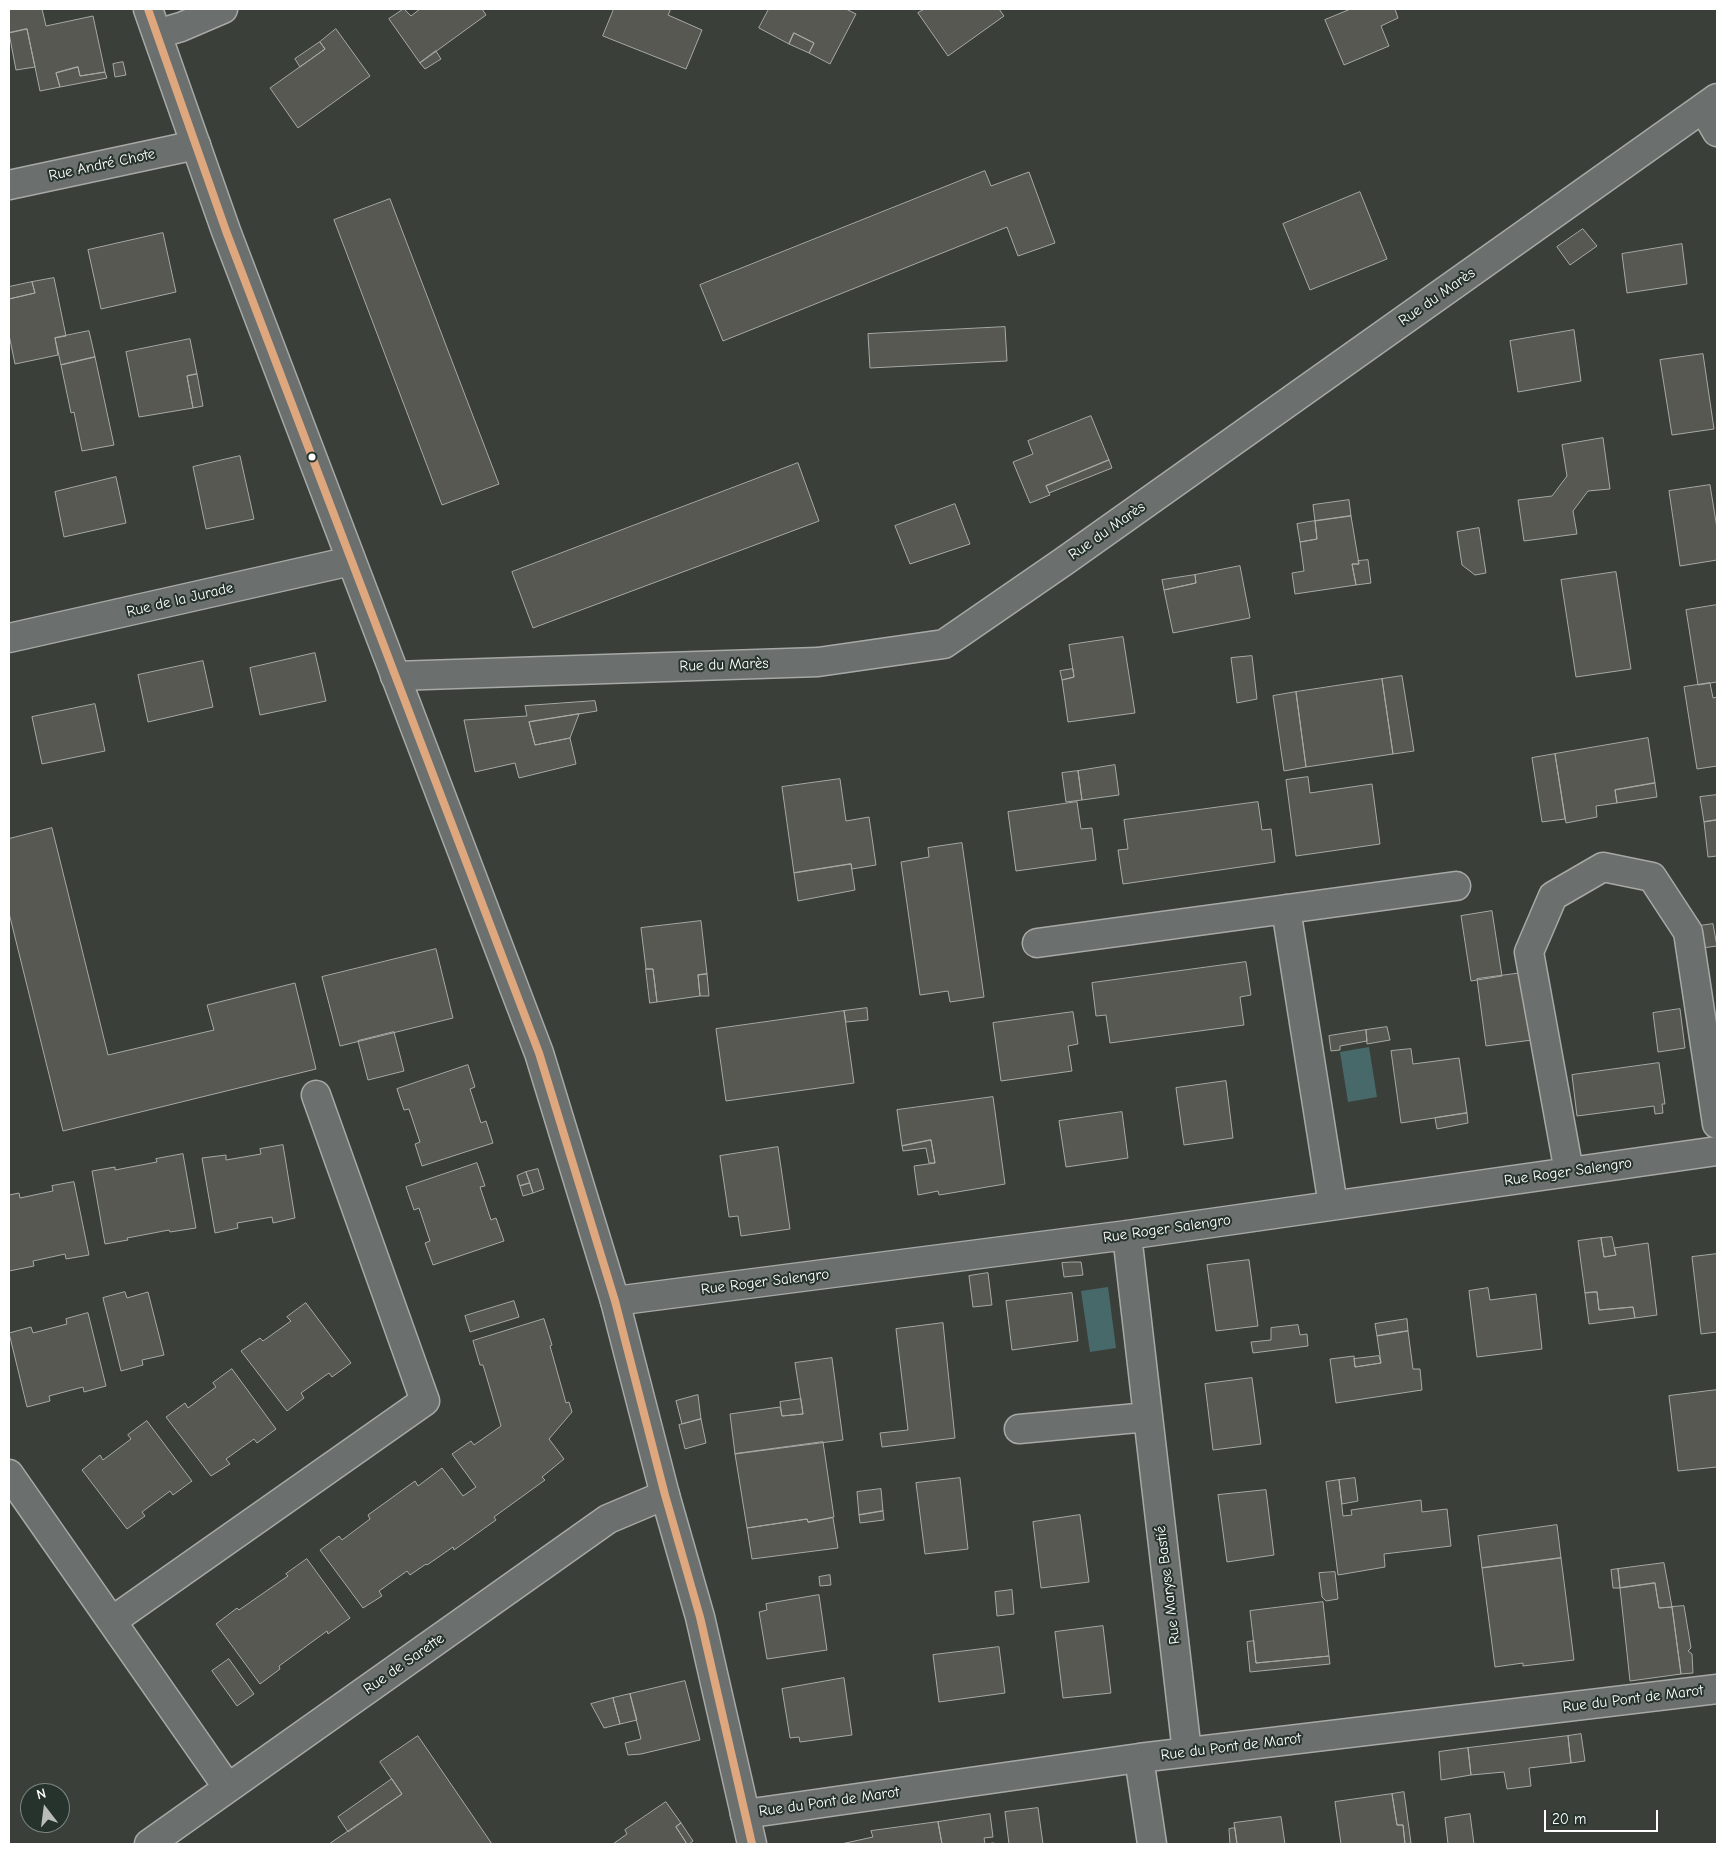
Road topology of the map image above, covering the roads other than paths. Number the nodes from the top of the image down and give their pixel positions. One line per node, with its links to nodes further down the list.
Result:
1 (148, 9): 3 (street)
2 (223, 9): 3 (street)
3 (157, 34): 6 (street)
4 (1710, 103): 5 (street); 10 (street, Rue du Marès)
5 (1717, 132)
6 (196, 145): 7 (street, Rue André Chote); 8 (street)
7 (9, 185)
8 (352, 562): 9 (street, Rue de la Jurade); 10 (street)
9 (9, 638)
10 (395, 676): 20 (street)
11 (1456, 886): 12 (street)
12 (1286, 909): 13 (street); 18 (street)
13 (1037, 942)
14 (316, 1095): 25 (street)
15 (1717, 1124): 17 (street)
16 (1717, 1151): 17 (street, Rue Roger Salengro)
17 (1569, 1172): 18 (street, Rue Roger Salengro)
18 (1333, 1205): 19 (street, Rue Roger Salengro)
19 (1127, 1234): 20 (street, Rue Roger Salengro); 21 (street, Rue Maryse Bastié)
20 (616, 1301): 24 (street)
21 (1148, 1417): 22 (street); 27 (street, Rue Maryse Bastié)
22 (1019, 1429)
23 (9, 1474): 25 (street)
24 (665, 1495): 29 (street, Rue de Sarette); 30 (street)
25 (112, 1621): 29 (street)
26 (1717, 1688): 27 (street, Rue du Pont de Marot)
27 (1187, 1752): 28 (street, Rue du Pont de Marot)
28 (1139, 1758): 30 (street, Rue du Pont de Marot); 33 (street)
29 (228, 1788): 31 (street, Rue de Sarette)
30 (745, 1814): 32 (street)
31 (149, 1844)
32 (752, 1844)
33 (1152, 1844)

